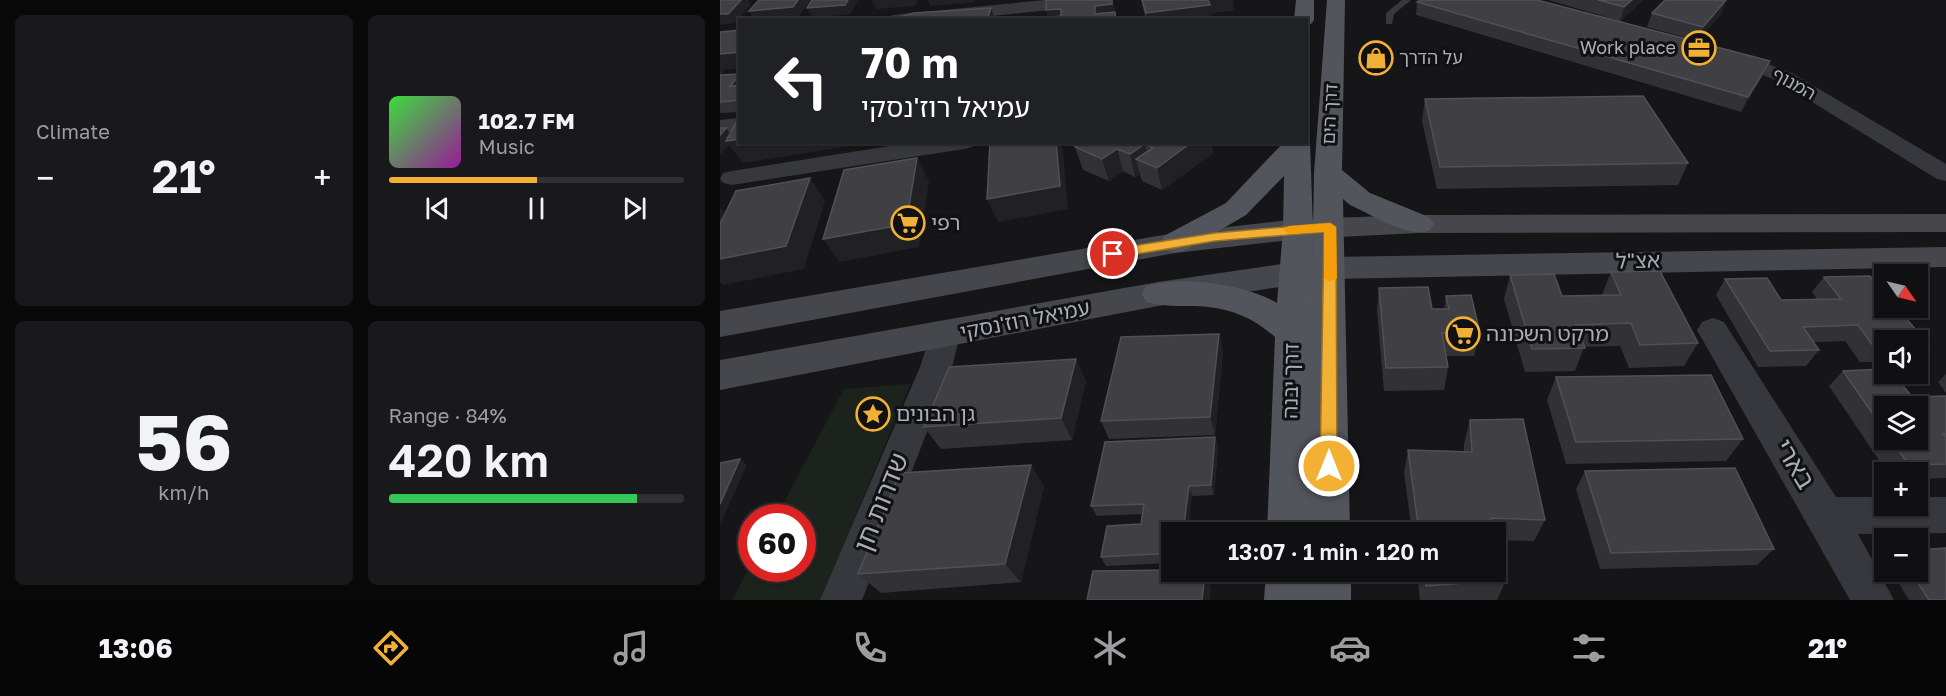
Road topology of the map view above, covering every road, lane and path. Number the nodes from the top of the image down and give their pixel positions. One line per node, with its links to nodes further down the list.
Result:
1 (1099, 0): 4 (street)
2 (1407, 0): 6 (lane)
3 (1338, 2): 13 (main road, דרך הים)
4 (1043, 12): 5 (street)
5 (930, 18)
6 (1389, 22)
7 (1707, 50): 12 (street, המנוף)
8 (738, 125): 9 (street)
9 (720, 127)
10 (951, 144): 15 (street)
11 (1296, 145): 20 (main road, דרך הים); 21 (main road)
12 (1922, 160): 14 (street, המנוף); 16 (street)
13 (1328, 173): 18 (main road); 19 (main road, דרך הים)
14 (1946, 174)
15 (732, 178)
16 (1946, 187)
17 (1943, 221): 18 (main road, אצ"ל)
18 (1419, 224): 19 (main road, אצ"ל)
19 (1330, 227): 20 (main road); 23 (main road, דרך יבנה)
20 (1298, 229): 21 (main road); 23 (main road, דרך יבנה)
21 (1175, 243): 25 (main road)
22 (1946, 257): 23 (main road, אצ"ל)
23 (1313, 270): 24 (main road, עמיאל רוז'נסקי); 27 (main road, דרך יבנה); 33 (main road, דרך יבנה)
24 (1158, 294): 27 (main road); 28 (main road, עמיאל רוז'נסקי)
25 (720, 324)
26 (1713, 330): 31 (street, בארי)
27 (1292, 332): 32 (main road, דרך יבנה)
28 (944, 335): 29 (main road, עמיאל רוז'נסקי); 36 (street, שדרות חן)
29 (720, 375)
30 (1946, 515): 31 (street)
31 (1826, 516): 39 (street, בארי)
32 (1289, 522)
33 (1327, 522)
34 (1288, 582): 37 (main road)
35 (1328, 582): 38 (main road)
36 (841, 600)
37 (1288, 600)
38 (1327, 600)
39 (1873, 600)

